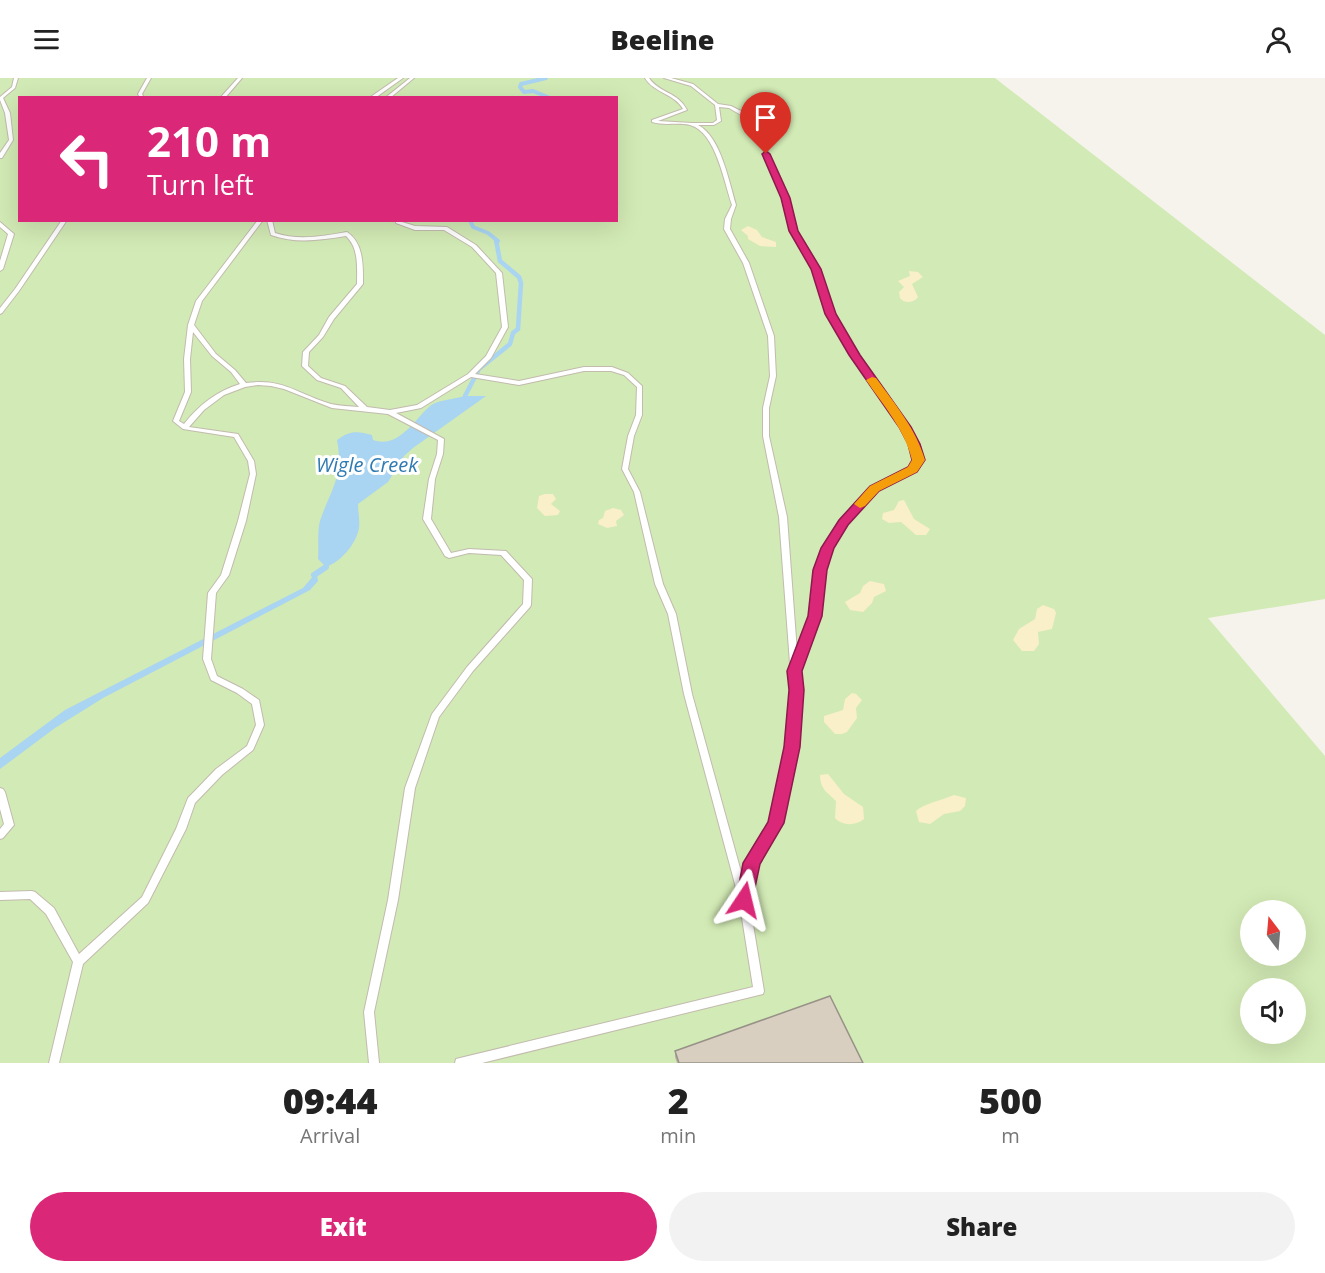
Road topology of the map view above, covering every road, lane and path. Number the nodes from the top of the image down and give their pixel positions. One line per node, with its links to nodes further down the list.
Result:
1 (16, 78): 15 (lane)
2 (149, 78): 8 (lane)
3 (240, 78): 9 (lane)
4 (400, 78): 10 (lane)
5 (411, 78): 11 (lane)
6 (647, 78): 13 (lane)
7 (666, 78): 12 (lane)
8 (141, 96)
9 (224, 96)
10 (374, 96)
11 (389, 96)
12 (717, 105): 13 (lane); 30 (lane)
13 (692, 124): 30 (lane)
14 (18, 144): 15 (lane)
15 (8, 147): 16 (lane)
16 (0, 157)
17 (64, 222): 23 (lane)
18 (259, 222): 24 (lane)
19 (270, 222): 27 (lane)
20 (399, 222): 25 (lane)
21 (0, 224): 22 (lane)
22 (0, 269)
23 (0, 312)
24 (191, 325): 26 (lane); 29 (lane)
25 (470, 375): 28 (lane); 34 (lane)
26 (244, 385): 27 (lane); 29 (lane)
27 (365, 409): 28 (lane)
28 (390, 412): 37 (lane)
29 (185, 428): 35 (lane)
30 (795, 671): 34 (lane)
31 (0, 792): 32 (lane)
32 (0, 836)
33 (0, 896): 35 (lane)
34 (744, 900): 38 (lane)
35 (78, 962): 36 (lane)
36 (54, 1063)
37 (374, 1063)
38 (460, 1063)

